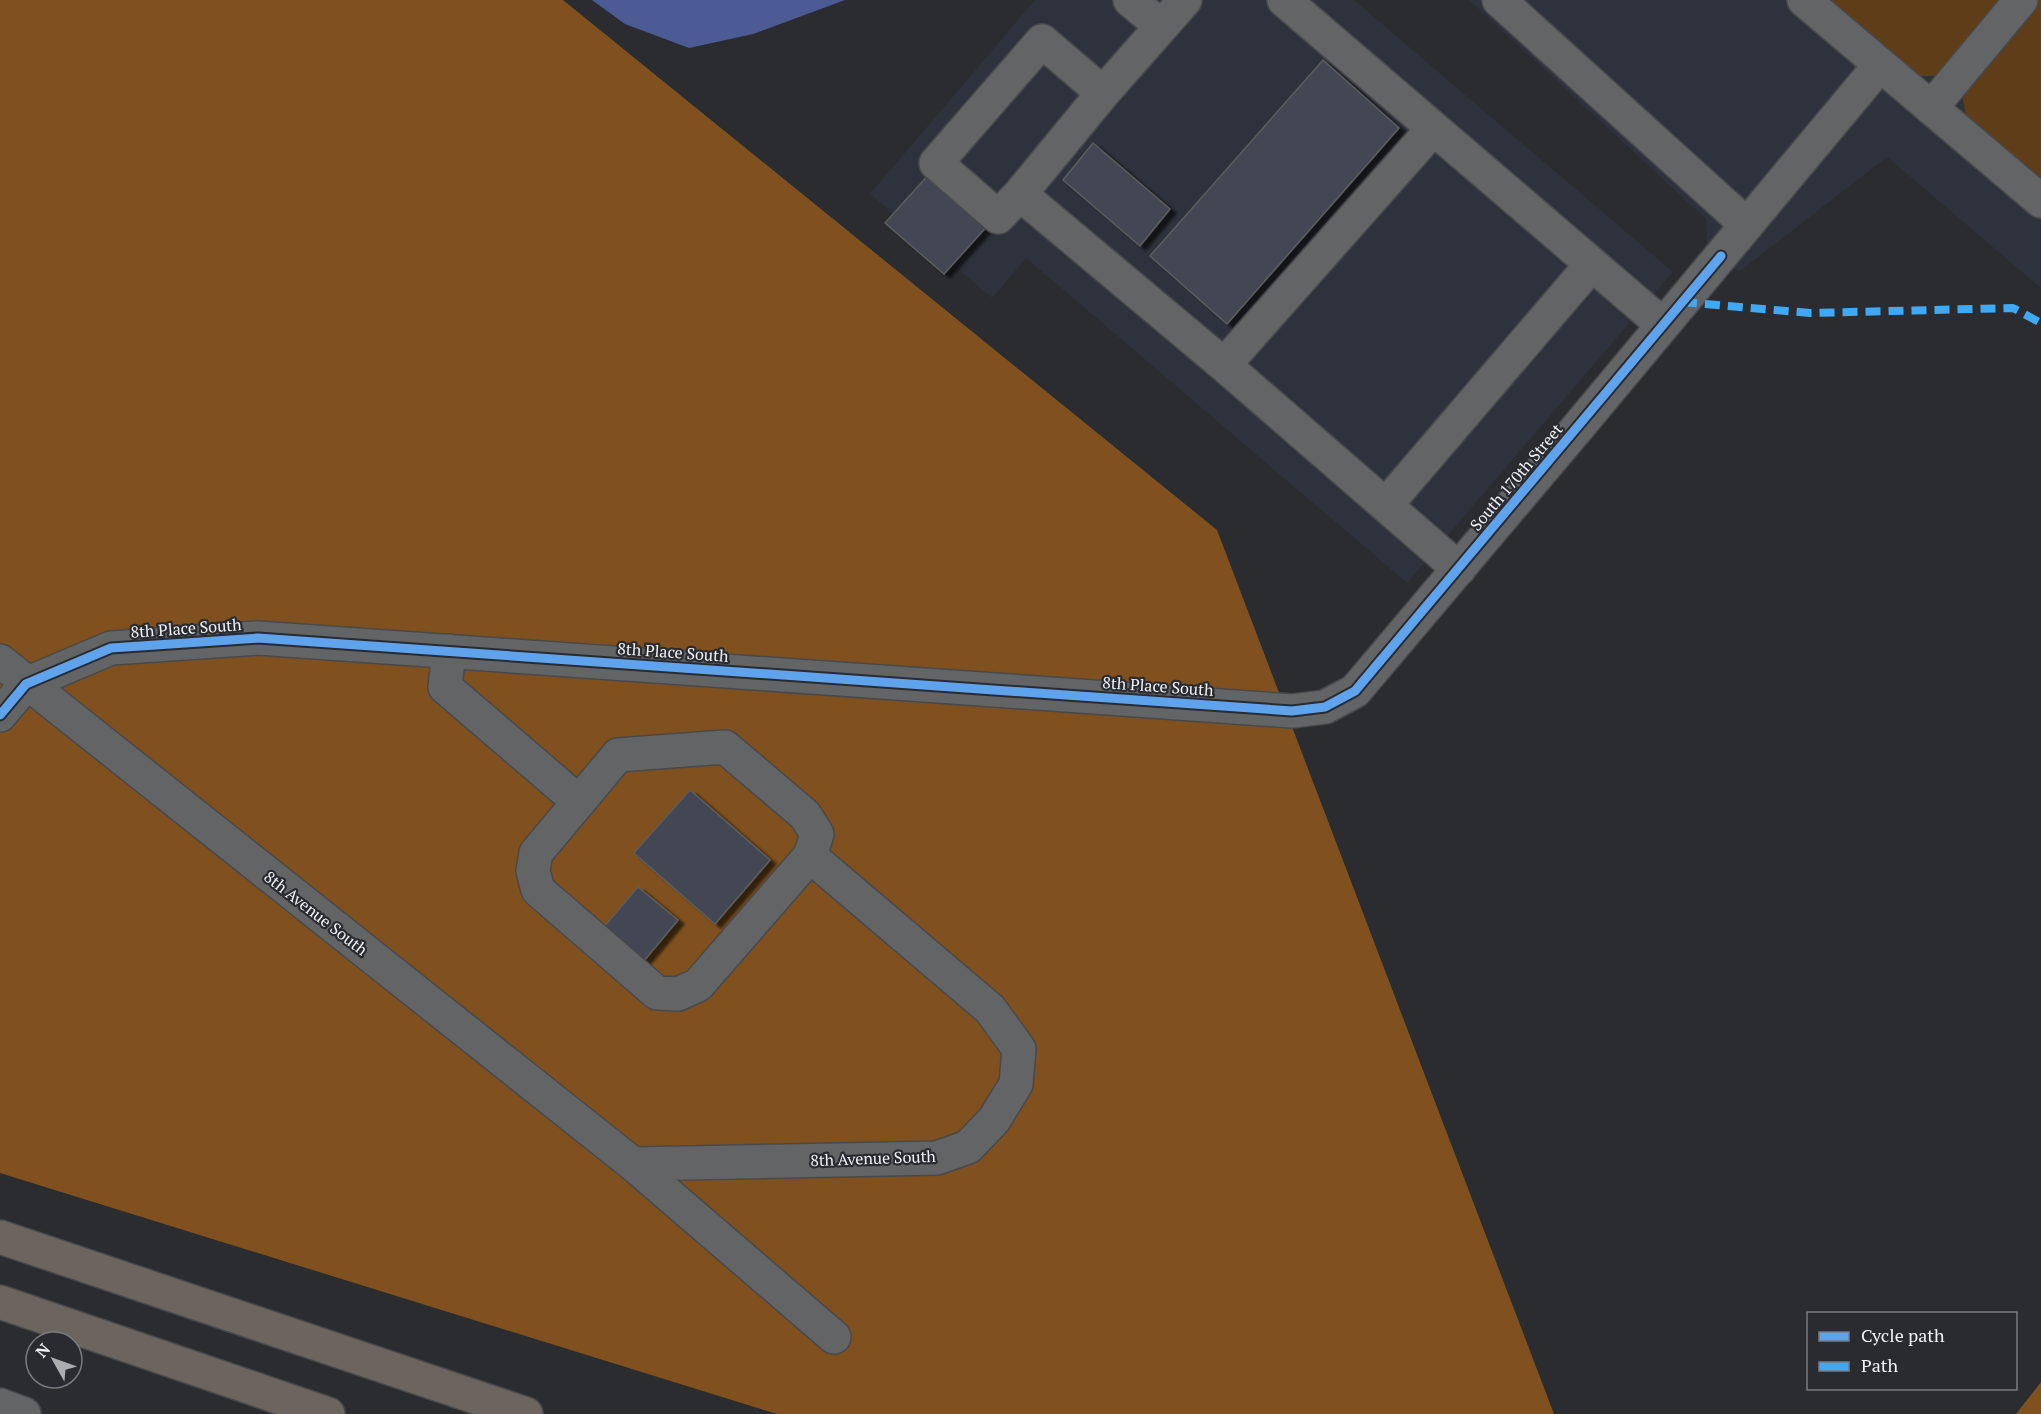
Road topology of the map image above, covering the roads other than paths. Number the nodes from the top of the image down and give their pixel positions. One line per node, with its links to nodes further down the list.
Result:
1 (1130, 0): 7 (street)
2 (1185, 0): 7 (street)
3 (1284, 0): 11 (street)
4 (1500, 0): 14 (street)
5 (1804, 0): 8 (street)
6 (2021, 0): 10 (street)
7 (1161, 26): 9 (street)
8 (1880, 65): 10 (street); 14 (street, South 170th Street)
9 (1103, 93): 12 (street); 12 (street)
10 (1931, 108): 13 (street)
11 (1433, 129): 15 (street); 17 (street)
12 (1020, 194): 17 (street)
13 (2041, 201)
14 (1747, 225): 16 (street, South 170th Street)
15 (1592, 264): 16 (street); 18 (street)
16 (1663, 325): 19 (street, South 170th Street)
17 (1224, 365): 18 (street)
18 (1386, 505): 19 (street)
19 (1459, 568): 23 (street, South 170th Street)
20 (449, 651): 22 (street, 8th Place South); 23 (street, 8th Place South); 25 (street)
21 (0, 661): 22 (street, 8th Avenue South)
22 (26, 684): 24 (street); 27 (street, 8th Avenue South)
23 (1324, 707)
24 (0, 715)
25 (579, 802): 26 (street); 26 (street)
26 (810, 856): 27 (street, 8th Avenue South)
27 (633, 1164): 30 (street, 8th Avenue South)
28 (0, 1237): 34 (highway)
29 (0, 1302): 33 (highway)
30 (834, 1337)
31 (0, 1405): 32 (street)
32 (24, 1414)
33 (328, 1414)
34 (526, 1414)

